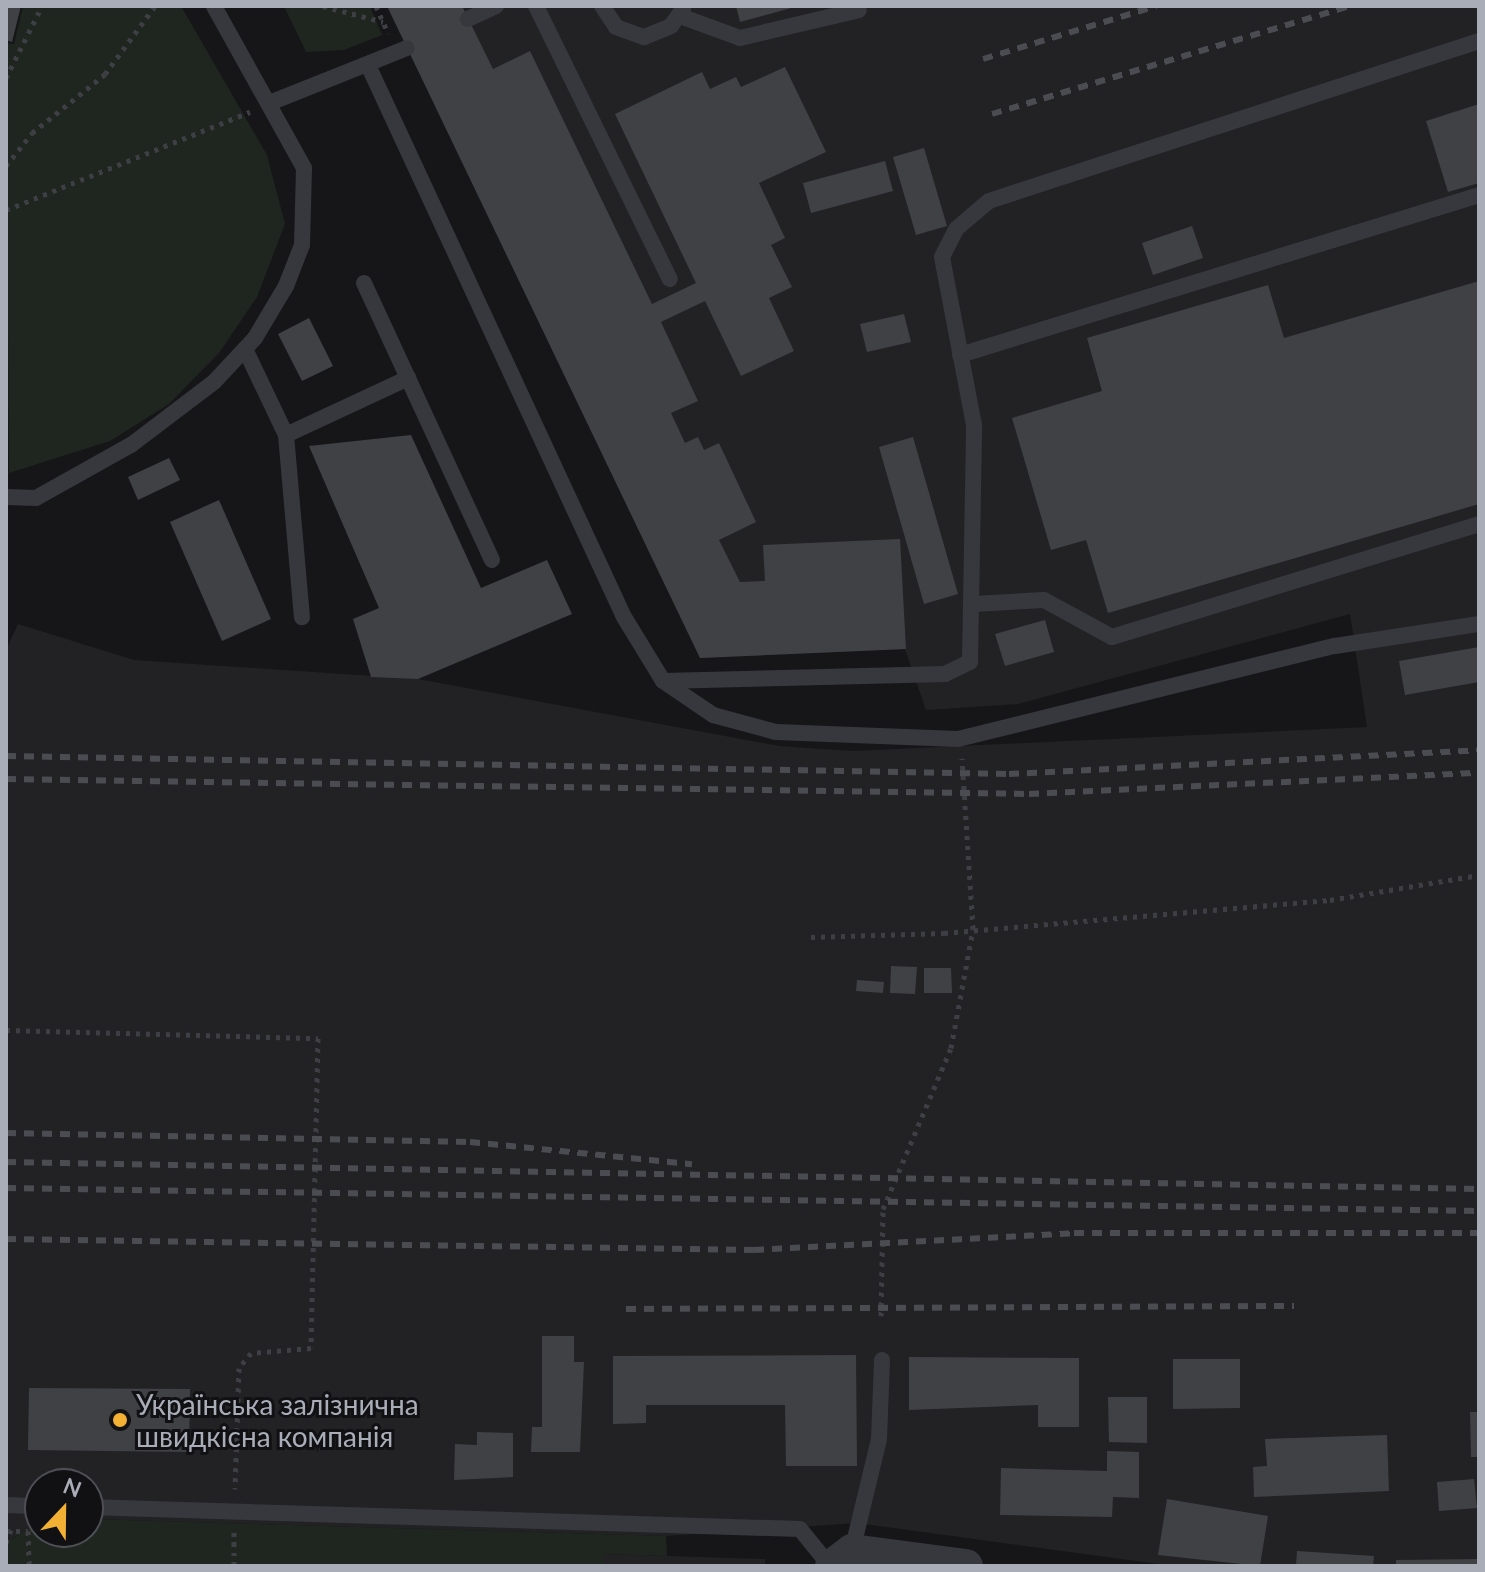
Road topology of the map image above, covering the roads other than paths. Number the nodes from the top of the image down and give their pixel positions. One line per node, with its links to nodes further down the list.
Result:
1 (214, 6): 11 (lane)
2 (496, 6): 7 (lane)
3 (536, 6): 13 (lane)
4 (602, 6): 6 (lane)
5 (859, 10): 6 (lane)
6 (682, 11)
7 (468, 19)
8 (1479, 41): 16 (lane)
9 (407, 48): 10 (lane)
10 (368, 65): 11 (lane); 25 (lane)
11 (272, 102): 15 (lane)
12 (1479, 195): 16 (lane)
13 (670, 279)
14 (364, 283): 17 (lane)
15 (245, 349): 18 (lane); 19 (lane)
16 (960, 355): 22 (lane)
17 (408, 378): 18 (lane); 21 (lane)
18 (286, 435): 23 (lane)
19 (6, 497)
20 (1479, 524): 22 (lane)
21 (492, 560)
22 (974, 604): 25 (lane)
23 (302, 617)
24 (1479, 624): 25 (lane)
25 (663, 681)
26 (882, 1360): 28 (lane)
27 (104, 1508): 28 (lane)
28 (838, 1561): 29 (street)
29 (966, 1566)

